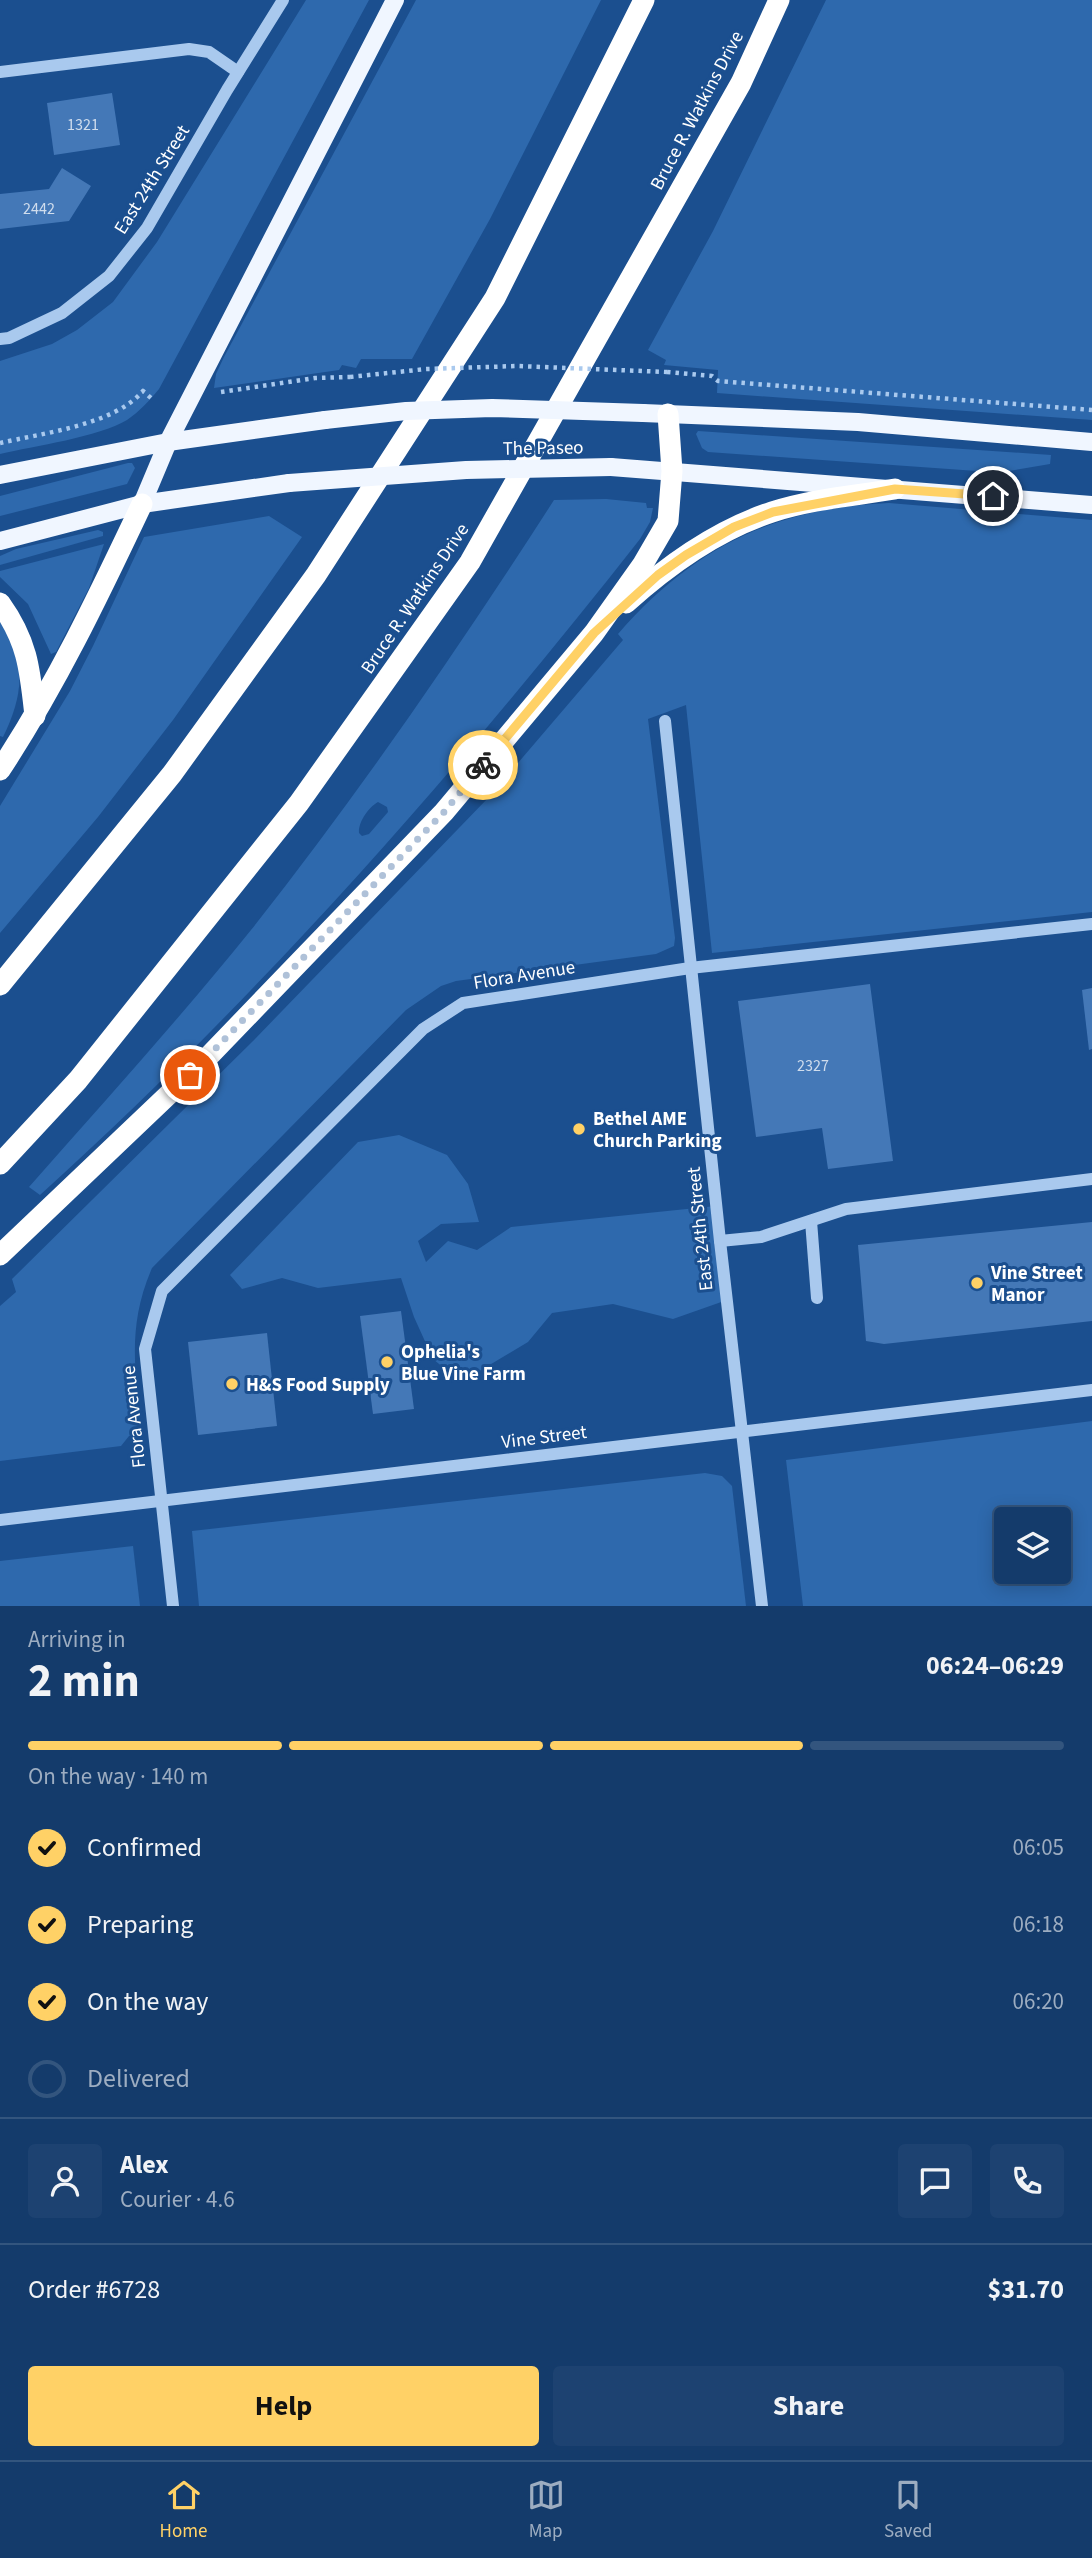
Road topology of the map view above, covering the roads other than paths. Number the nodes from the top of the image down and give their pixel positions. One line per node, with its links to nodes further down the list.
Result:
1 (284, 0): 6 (street, East 24th Street)
2 (395, 0): 9 (main road)
3 (644, 0): 24 (highway)
4 (779, 0): 25 (highway, Bruce R. Watkins Drive)
5 (0, 72): 6 (street)
6 (238, 72): 7 (street, East 24th Street)
7 (4, 339)
8 (668, 414): 9 (main road, The Paseo, bridge); 10 (main road, The Paseo); 11 (highway)
9 (168, 442): 12 (main road, The Paseo); 14 (main road)
10 (1092, 442)
11 (672, 471): 13 (main road, The Paseo); 14 (main road, The Paseo, bridge); 18 (highway)
12 (0, 475)
13 (895, 489): 15 (main road, The Paseo); 18 (highway)
14 (142, 504): 16 (main road, The Paseo); 19 (highway)
15 (1092, 505)
16 (0, 541)
17 (0, 603): 19 (highway)
18 (594, 633): 29 (highway)
19 (35, 716): 21 (highway)
20 (665, 721): 23 (street, East 24th Street)
21 (0, 770)
22 (1092, 924): 23 (street, Flora Avenue)
23 (690, 968): 28 (street, East 24th Street); 33 (street, Flora Avenue)
24 (0, 985)
25 (0, 1164)
26 (1092, 1180): 27 (street)
27 (811, 1221): 28 (street); 30 (street)
28 (720, 1241): 32 (street, East 24th Street)
29 (0, 1255)
30 (817, 1298)
31 (1092, 1390): 32 (street, Vine Street)
32 (741, 1432): 33 (street, Vine Street); 36 (street, East 24th Street)
33 (161, 1501): 34 (street, Vine Street); 35 (street, Flora Avenue)
34 (0, 1520)
35 (173, 1606)
36 (762, 1606)

